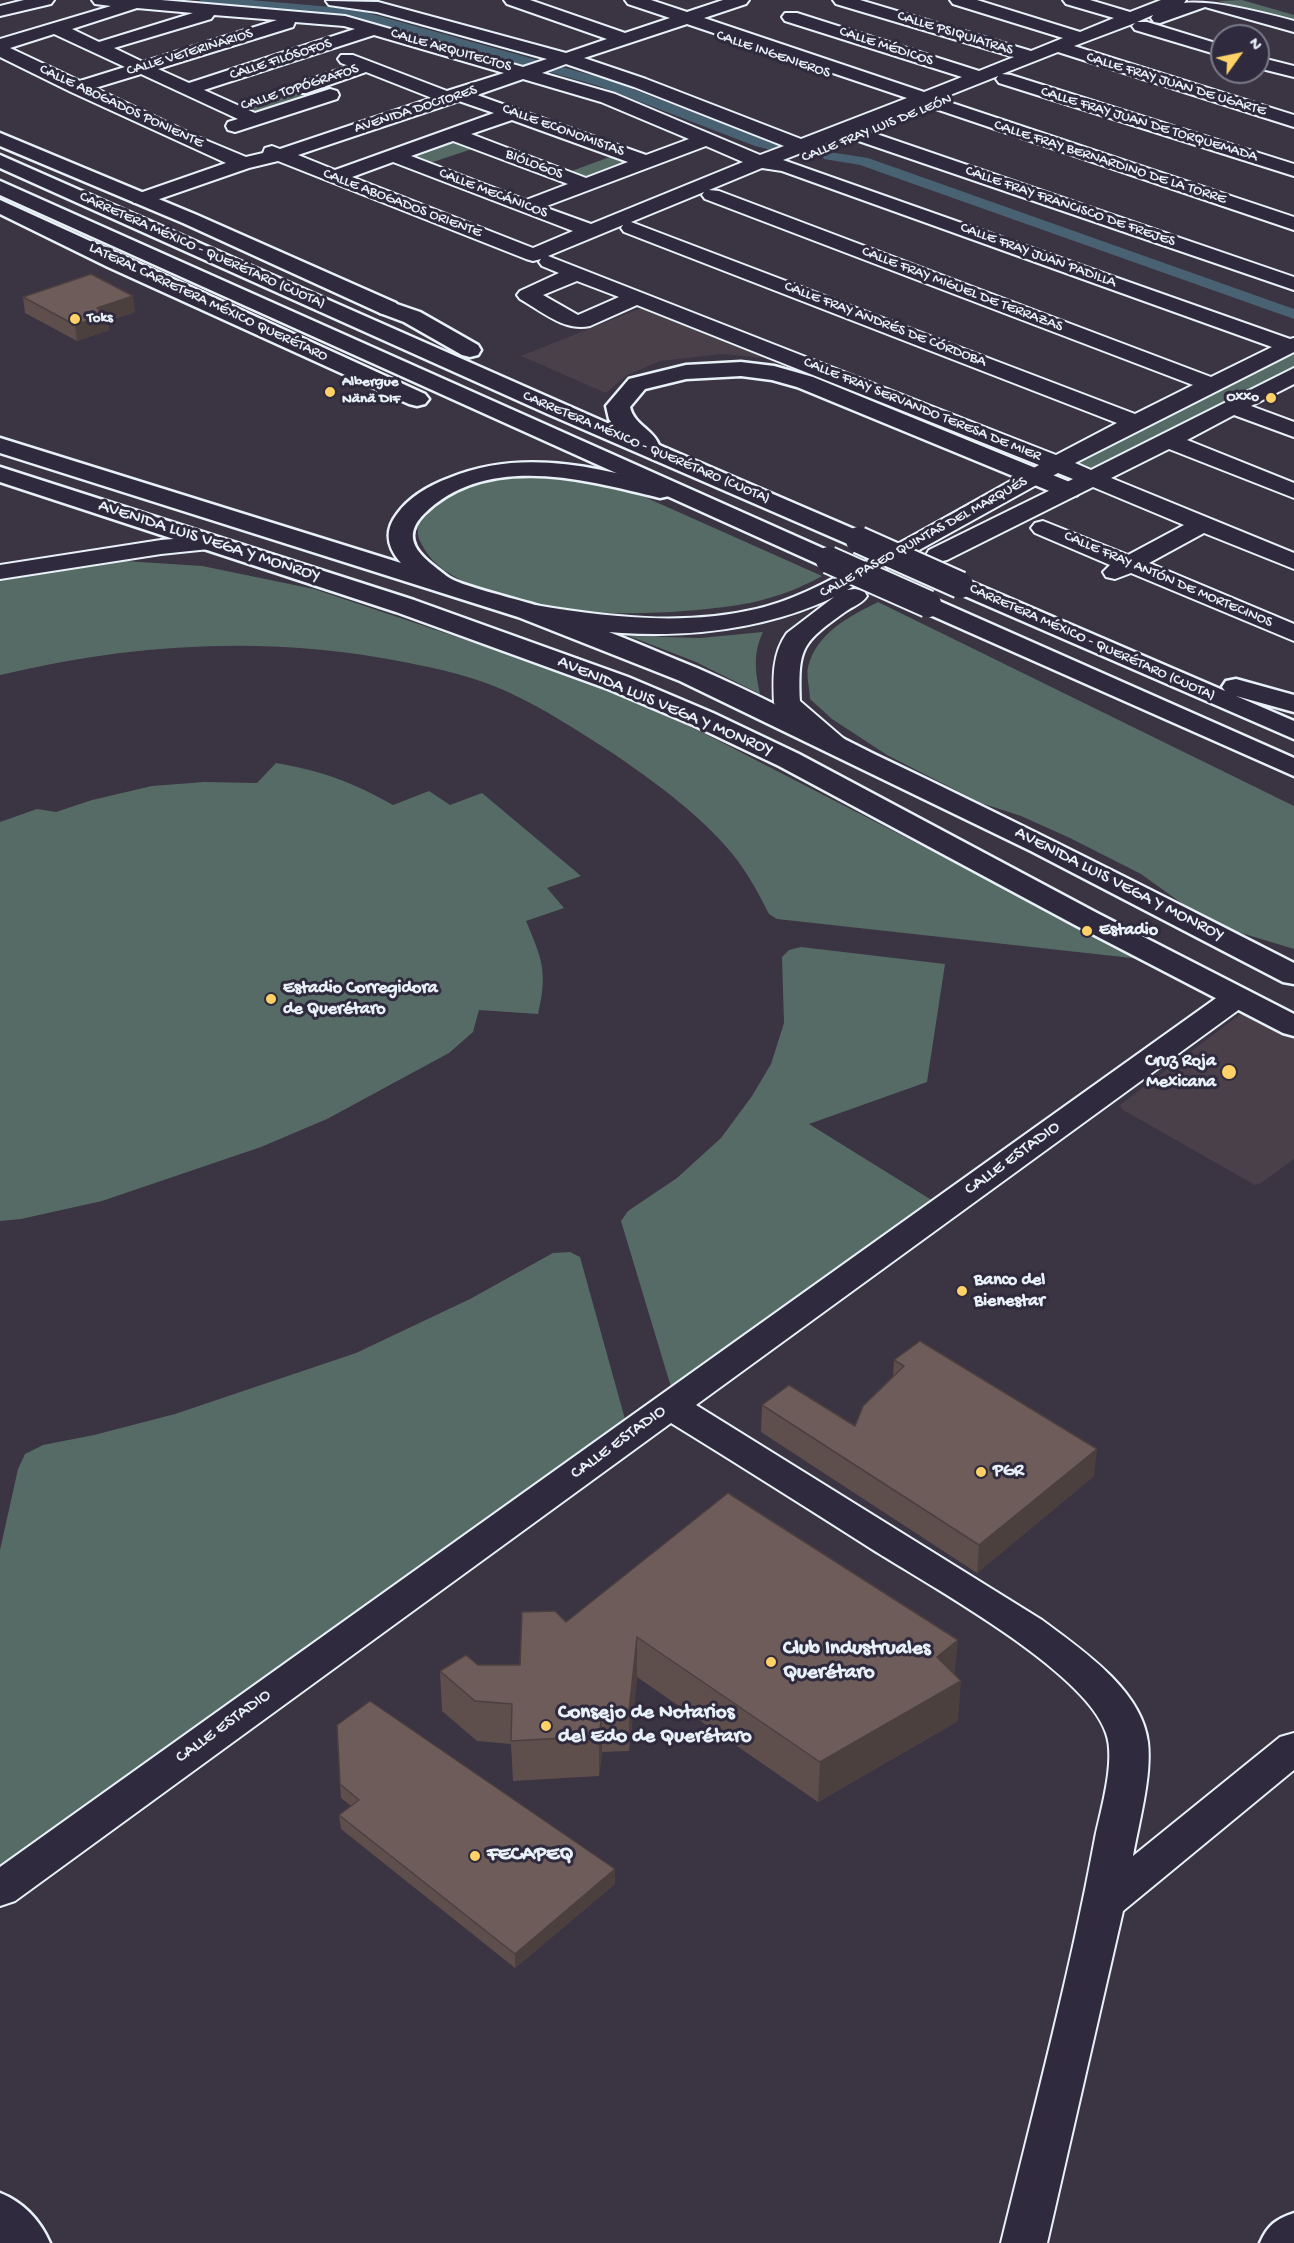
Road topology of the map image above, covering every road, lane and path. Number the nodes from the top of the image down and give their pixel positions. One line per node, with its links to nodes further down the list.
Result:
1 (15, 0): 16 (street)
2 (45, 0): 18 (street)
3 (101, 0): 17 (street, CALLE ARQUITECTOS)
4 (329, 0): 14 (street, CALLE ARQUITECTOS)
5 (513, 0): 29 (street)
6 (716, 0): 23 (street, AVENIDA DOCTORES)
7 (740, 0): 23 (street, AVENIDA DOCTORES)
8 (842, 0): 21 (street); 36 (street, CALLE PSIQUIATRAS)
9 (959, 0): 31 (street, CALLE FRAY JUAN DE UGARTE)
10 (1072, 0): 24 (street)
11 (1176, 0): 24 (street, CALLE FRAY LUIS DE LEÓN)
12 (1202, 0): 24 (street, CALLE FRAY LUIS DE LEÓN); 25 (street)
13 (1251, 0): 20 (street)
14 (358, 1): 37 (street, CALLE ARQUITECTOS)
15 (628, 2): 23 (street, CALLE INGENIEROS)
16 (0, 3)
17 (140, 4): 19 (street, CALLE ARQUITECTOS); 26 (street)
18 (0, 11)
19 (219, 11): 22 (street, CALLE ARQUITECTOS); 33 (street)
20 (1294, 12)
21 (791, 17): 28 (street); 42 (street, CALLE MÉDICOS)
22 (302, 18): 27 (street, CALLE ARQUITECTOS); 40 (street, CALLE VETERINARIOS)
23 (675, 18): 28 (street, CALLE INGENIEROS); 29 (street, AVENIDA DOCTORES); 49 (street, CALLE INGENIEROS)
24 (1136, 22): 31 (street, CALLE FRAY LUIS DE LEÓN); 32 (street)
25 (1294, 27)
26 (55, 28): 30 (street); 33 (street)
27 (374, 29): 34 (street, CALLE FILÓSOFOS); 37 (street, CALLE ARQUITECTOS)
28 (741, 36): 49 (street, CALLE INGENIEROS)
29 (619, 37): 37 (street, AVENIDA DOCTORES)
30 (0, 45)
31 (1071, 45): 36 (street, CALLE FRAY LUIS DE LEÓN); 43 (street, CALLE FRAY LUIS DE LEÓN); 54 (street, CALLE FRAY JUAN DE UGARTE)
32 (1210, 47)
33 (97, 48): 40 (street)
34 (318, 49): 39 (street, CALLE ECONOMISTAS); 46 (street, CALLE FILÓSOFOS)
35 (0, 50): 45 (street, CALLE ABOGADOS PONIENTE)
36 (1033, 57): 42 (street, CALLE FRAY LUIS DE LEÓN)
37 (541, 64): 47 (street, AVENIDA DOCTORES); 58 (street, CALLE ARQUITECTOS); 62 (street, CALLE ARQUITECTOS)
38 (1270, 65): 41 (street)
39 (367, 66): 44 (street, CALLE TOPÓGRAFOS); 47 (street, CALLE ECONOMISTAS)
40 (142, 68): 45 (street, CALLE VETERINARIOS); 46 (street)
41 (1294, 72)
42 (981, 78): 49 (street, CALLE FRAY LUIS DE LEÓN)
43 (1005, 79): 49 (street, CALLE FRAY LUIS DE LEÓN); 70 (street, CALLE FRAY JUAN DE TORQUEMADA)
44 (308, 86): 48 (street); 50 (street, CALLE TOPÓGRAFOS)
45 (77, 88): 59 (street, CALLE ABOGADOS PONIENTE)
46 (188, 89): 50 (street)
47 (450, 93): 51 (street, CALLE ECONOMISTAS); 52 (street, AVENIDA DOCTORES); 65 (street, AVENIDA DOCTORES)
48 (330, 95): 52 (street); 53 (street)
49 (926, 102): 55 (street, CALLE FRAY LUIS DE LEÓN); 80 (street, CALLE FRAY BERNARDINO DE LA TORRE)
50 (233, 110): 53 (street)
51 (513, 113): 56 (street); 61 (street, CALLE ECONOMISTAS)
52 (381, 115): 65 (street, AVENIDA DOCTORES)
53 (255, 120): 59 (street)
54 (1294, 120)
55 (854, 132): 62 (street, CALLE FRAY LUIS DE LEÓN); 85 (street, CALLE FRAY FRANCISCO DE FREJES)
56 (453, 134): 60 (street, BIÓLOGOS); 64 (street)
57 (0, 139): 76 (main road)
58 (704, 140): 67 (street); 68 (street, CALLE ARQUITECTOS)
59 (191, 141): 65 (street, CALLE ABOGADOS PONIENTE)
60 (484, 146): 63 (street, BIÓLOGOS); 71 (street, BIÓLOGOS)
61 (615, 150): 67 (street, CALLE ECONOMISTAS); 71 (street)
62 (810, 150): 68 (street, CALLE FRAY LUIS DE LEÓN); 69 (street, CALLE FRAY LUIS DE LEÓN)
63 (457, 155)
64 (394, 156): 72 (street); 78 (street, CALLE MECÁNICOS)
65 (257, 159): 72 (street, CALLE ABOGADOS ORIENTE); 76 (street, AVENIDA DOCTORES); 79 (street, AVENIDA DOCTORES)
66 (0, 161): 95 (main road, CARRETERA MÉXICO - QUERÉTARO (CUOTA))
67 (644, 161): 73 (street)
68 (760, 162): 69 (street, CALLE ARQUITECTOS); 82 (street, CALLE FRAY LUIS DE LEÓN)
69 (786, 166): 75 (street, CALLE FRAY LUIS DE LEÓN); 87 (street, CALLE FRAY JUAN PADILLA)
70 (1294, 170)
71 (554, 172): 73 (street, BIÓLOGOS)
72 (333, 177): 83 (street, CALLE ABOGADOS ORIENTE)
73 (585, 184): 78 (street)
74 (0, 187): 104 (main road, CARRETERA MÉXICO - QUERÉTARO (CUOTA))
75 (712, 195): 81 (street, CALLE FRAY LUIS DE LEÓN); 89 (street, CALLE FRAY MIGUEL DE TERRAZAS)
76 (141, 199): 79 (main road)
77 (0, 206): 101 (main road, LATERAL CARRETERA MÉXICO QUERÉTARO)
78 (525, 207): 82 (street, CALLE MECÁNICOS)
79 (190, 219): 95 (main road)
80 (1294, 224)
81 (631, 228): 83 (street, CALLE FRAY LUIS DE LEÓN); 91 (street, CALLE FRAY ANDRÉS DE CÓRDOBA)
82 (593, 232): 83 (street, CALLE FRAY LUIS DE LEÓN)
83 (541, 259): 84 (street, CALLE FRAY SERVANDO TERESA DE MIER)
84 (577, 273): 86 (street, CALLE FRAY SERVANDO TERESA DE MIER); 86 (street)
85 (1294, 284)
86 (637, 297): 96 (street, CALLE FRAY SERVANDO TERESA DE MIER)
87 (1292, 345): 89 (street, CALLE PASEO QUINTAS DEL MARQUÉS)
88 (1294, 375): 90 (street, CALLE PASEO QUINTAS DEL MARQUÉS)
89 (1213, 385): 91 (street, CALLE PASEO QUINTAS DEL MARQUÉS)
90 (1233, 407): 92 (street); 93 (street, CALLE PASEO QUINTAS DEL MARQUÉS)
91 (1139, 423): 96 (street, CALLE PASEO QUINTAS DEL MARQUÉS)
92 (1294, 430)
93 (1168, 441): 99 (street, CALLE PASEO QUINTAS DEL MARQUÉS); 102 (street)
94 (0, 445): 110 (main road, AVENIDA LUIS VEGA Y MONROY)
95 (648, 449): 98 (main road); 114 (main road, CARRETERA MÉXICO - QUERÉTARO (CUOTA), bridge)
96 (1058, 464): 98 (street, CALLE PASEO QUINTAS DEL MARQUÉS); 99 (street, CALLE FRAY SERVANDO TERESA DE MIER)
97 (0, 474): 106 (main road, AVENIDA LUIS VEGA Y MONROY)
98 (1036, 476): 100 (main road); 111 (street, CALLE PASEO QUINTAS DEL MARQUÉS)
99 (1092, 478): 100 (street, CALLE PASEO QUINTAS DEL MARQUÉS); 103 (street, CALLE FRAY SERVANDO TERESA DE MIER)
100 (1068, 490): 117 (street, CALLE PASEO QUINTAS DEL MARQUÉS)
101 (660, 491): 104 (main road); 110 (main road)
102 (1294, 491)
103 (1201, 525): 107 (street, CALLE FRAY SERVANDO TERESA DE MIER); 108 (street)
104 (756, 527): 113 (main road, CARRETERA MÉXICO - QUERÉTARO (CUOTA), bridge)
105 (1043, 528): 108 (street, CALLE FRAY ANTÓN DE MORTECINOS)
106 (210, 543): 109 (street); 121 (main road, AVENIDA LUIS VEGA Y MONROY)
107 (1294, 562)
108 (1119, 569): 112 (street, CALLE FRAY ANTÓN DE MORTECINOS)
109 (0, 572)
110 (450, 588): 111 (main road, AVENIDA LUIS VEGA Y MONROY)
111 (527, 611): 117 (main road, AVENIDA LUIS VEGA Y MONROY)
112 (1294, 633)
113 (1010, 641): 118 (main road, CARRETERA MÉXICO - QUERÉTARO (CUOTA)); 119 (main road, CARRETERA MÉXICO - QUERÉTARO (CUOTA))
114 (1100, 646): 115 (main road); 116 (main road, CARRETERA MÉXICO - QUERÉTARO (CUOTA))
115 (1294, 704)
116 (1294, 731)
117 (845, 750): 120 (main road, AVENIDA LUIS VEGA Y MONROY)
118 (1294, 768)
119 (1294, 789)
120 (955, 803): 121 (main road); 122 (main road, AVENIDA LUIS VEGA Y MONROY)
121 (985, 865): 125 (main road, AVENIDA LUIS VEGA Y MONROY)
122 (1231, 942): 123 (main road); 124 (main road, AVENIDA LUIS VEGA Y MONROY)
123 (1294, 957)
124 (1294, 975)
125 (1237, 998): 126 (main road, AVENIDA LUIS VEGA Y MONROY); 127 (street, CALLE ESTADIO)
126 (1294, 1026)
127 (670, 1406): 129 (street, CALLE ESTADIO); 130 (street)
128 (1294, 1748): 130 (street)
129 (0, 1889)
130 (1105, 1902): 134 (street)
131 (0, 2214): 133 (main road)
132 (1294, 2234): 135 (main road)
133 (26, 2243)
134 (1024, 2243)
135 (1284, 2243)

